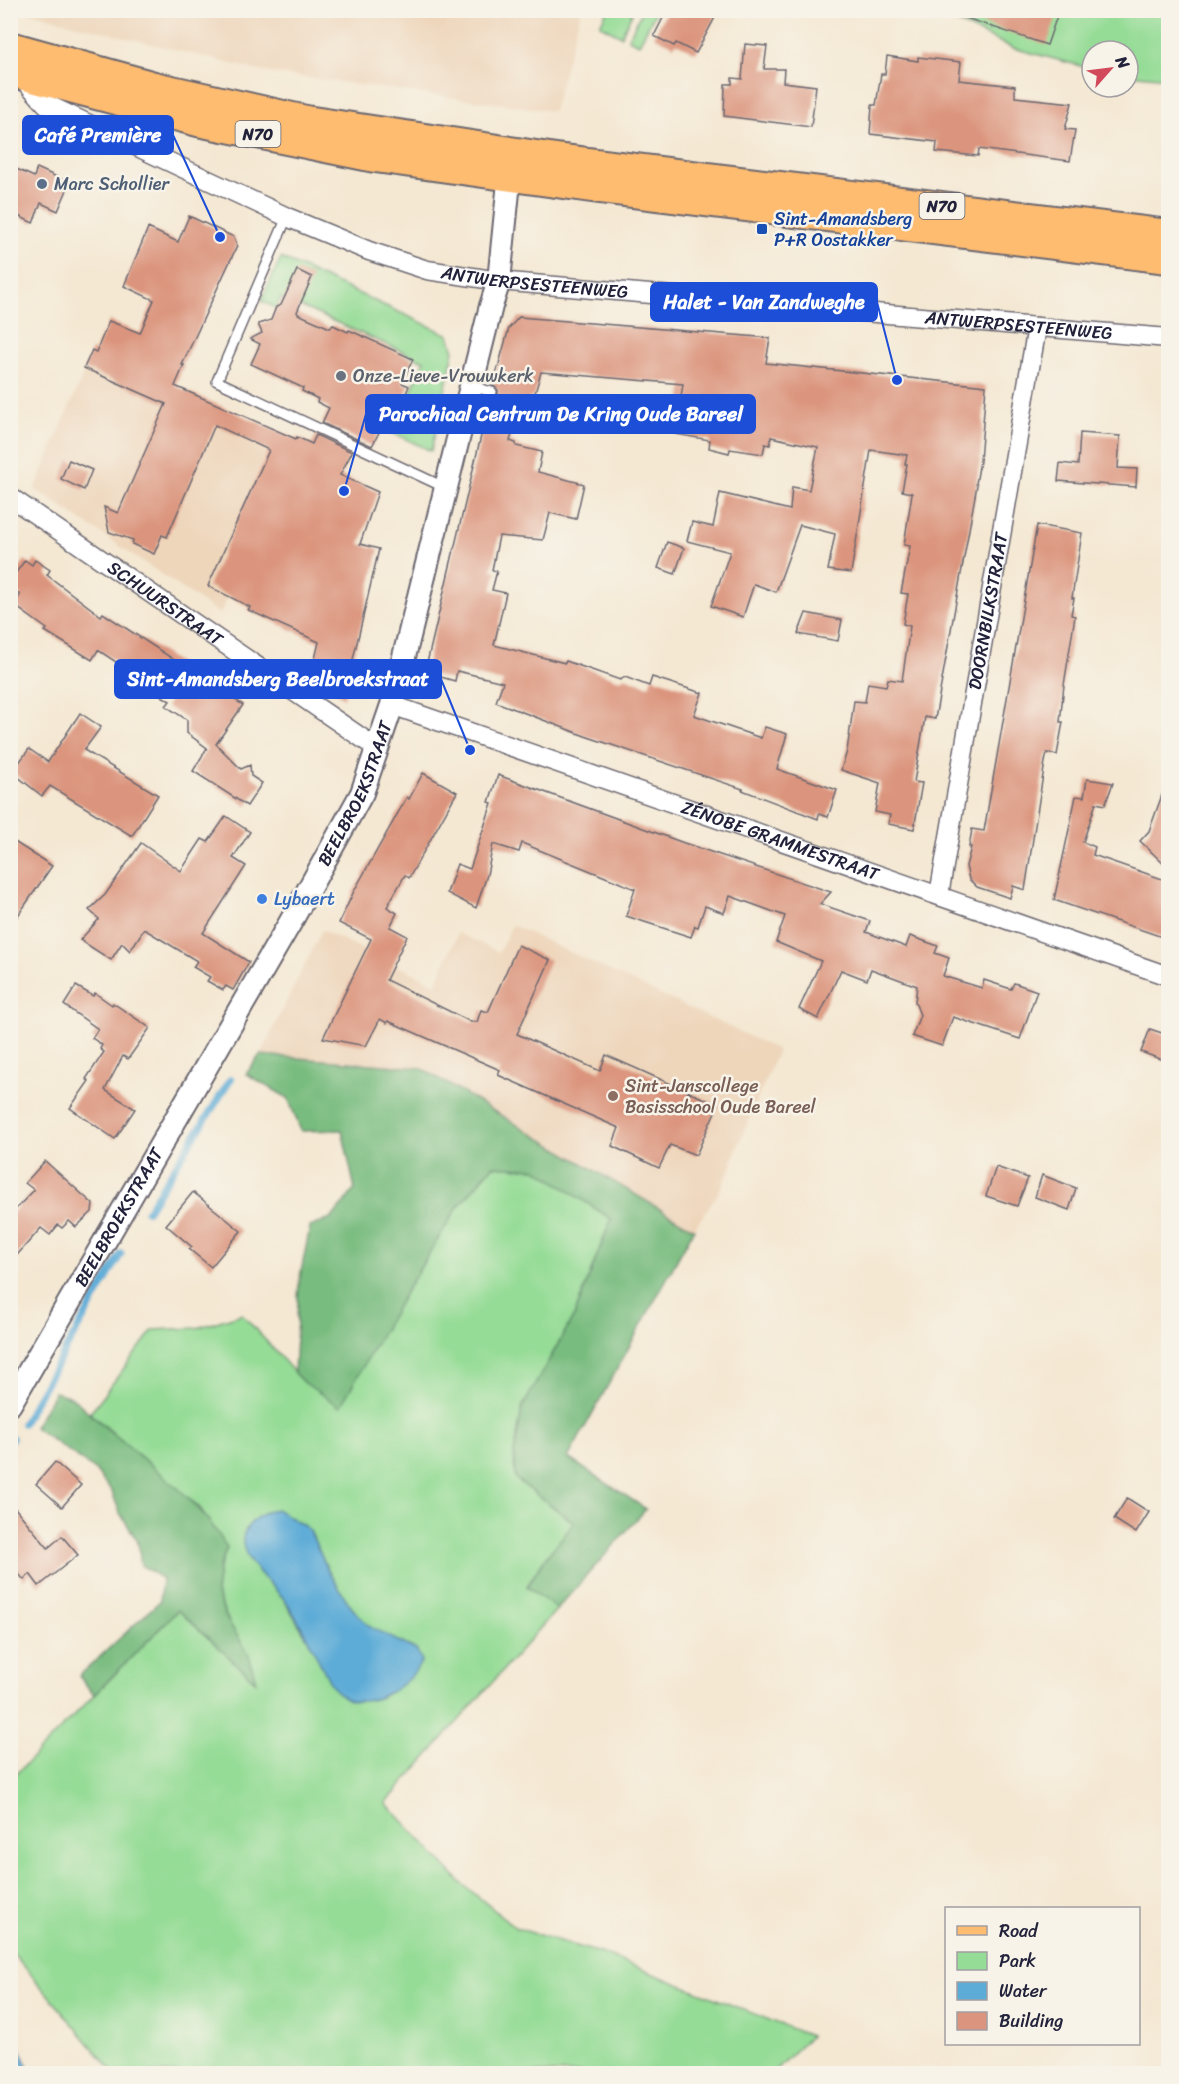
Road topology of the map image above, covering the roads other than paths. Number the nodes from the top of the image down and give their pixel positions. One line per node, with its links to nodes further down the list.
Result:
1 (10, 46): 3 (main road, ANTWERPSESTEENWEG / N70)
2 (15, 74): 3 (main road, ANTWERPSESTEENWEG / N70); 4 (street, ANTWERPSESTEENWEG)
3 (511, 164): 5 (main road, ANTWERPSESTEENWEG / N70); 6 (main road, ANTWERPSESTEENWEG / N70); 7 (street, BEELBROEKSTRAAT)
4 (287, 218): 7 (street, ANTWERPSESTEENWEG); 12 (lane)
5 (1168, 234)
6 (1168, 259)
7 (499, 281): 8 (street, ANTWERPSESTEENWEG); 12 (street, BEELBROEKSTRAAT)
8 (1037, 327): 9 (street, ANTWERPSESTEENWEG); 16 (street, DOORNBILKSTRAAT)
9 (1168, 338)
10 (533, 404): 11 (lane)
11 (640, 412)
12 (446, 488): 14 (street, BEELBROEKSTRAAT)
13 (10, 496): 15 (street, SCHUURSTRAAT)
14 (392, 705): 15 (street, BEELBROEKSTRAAT); 16 (street, ZÉNOBE GRAMMESTRAAT)
15 (378, 749): 18 (street, BEELBROEKSTRAAT)
16 (939, 895): 17 (street, ZÉNOBE GRAMMESTRAAT)
17 (1168, 976)
18 (10, 1404)

